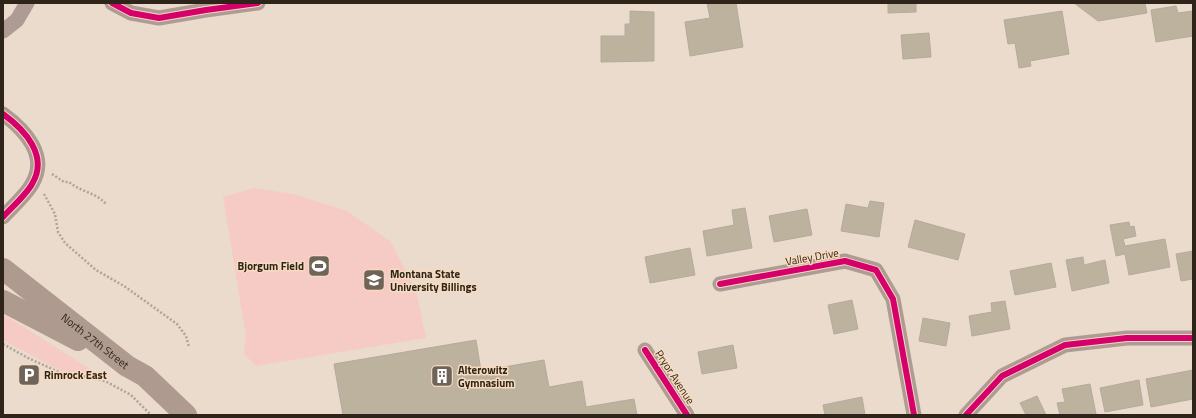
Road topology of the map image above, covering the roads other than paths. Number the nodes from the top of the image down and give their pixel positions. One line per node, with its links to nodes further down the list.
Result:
1 (27, 3): 4 (street)
2 (112, 3): 3 (street)
3 (258, 3)
4 (3, 32)
5 (3, 114): 6 (street)
6 (3, 217)
7 (3, 269): 12 (main road, North 27th Street)
8 (720, 284): 15 (street, Valley Drive)
9 (3, 301): 12 (main road)
10 (1193, 338): 16 (street)
11 (645, 350): 14 (street, Pryor Avenue)
12 (127, 366): 13 (main road, North 27th Street)
13 (186, 415)
14 (687, 415)
15 (914, 415)
16 (966, 415)

